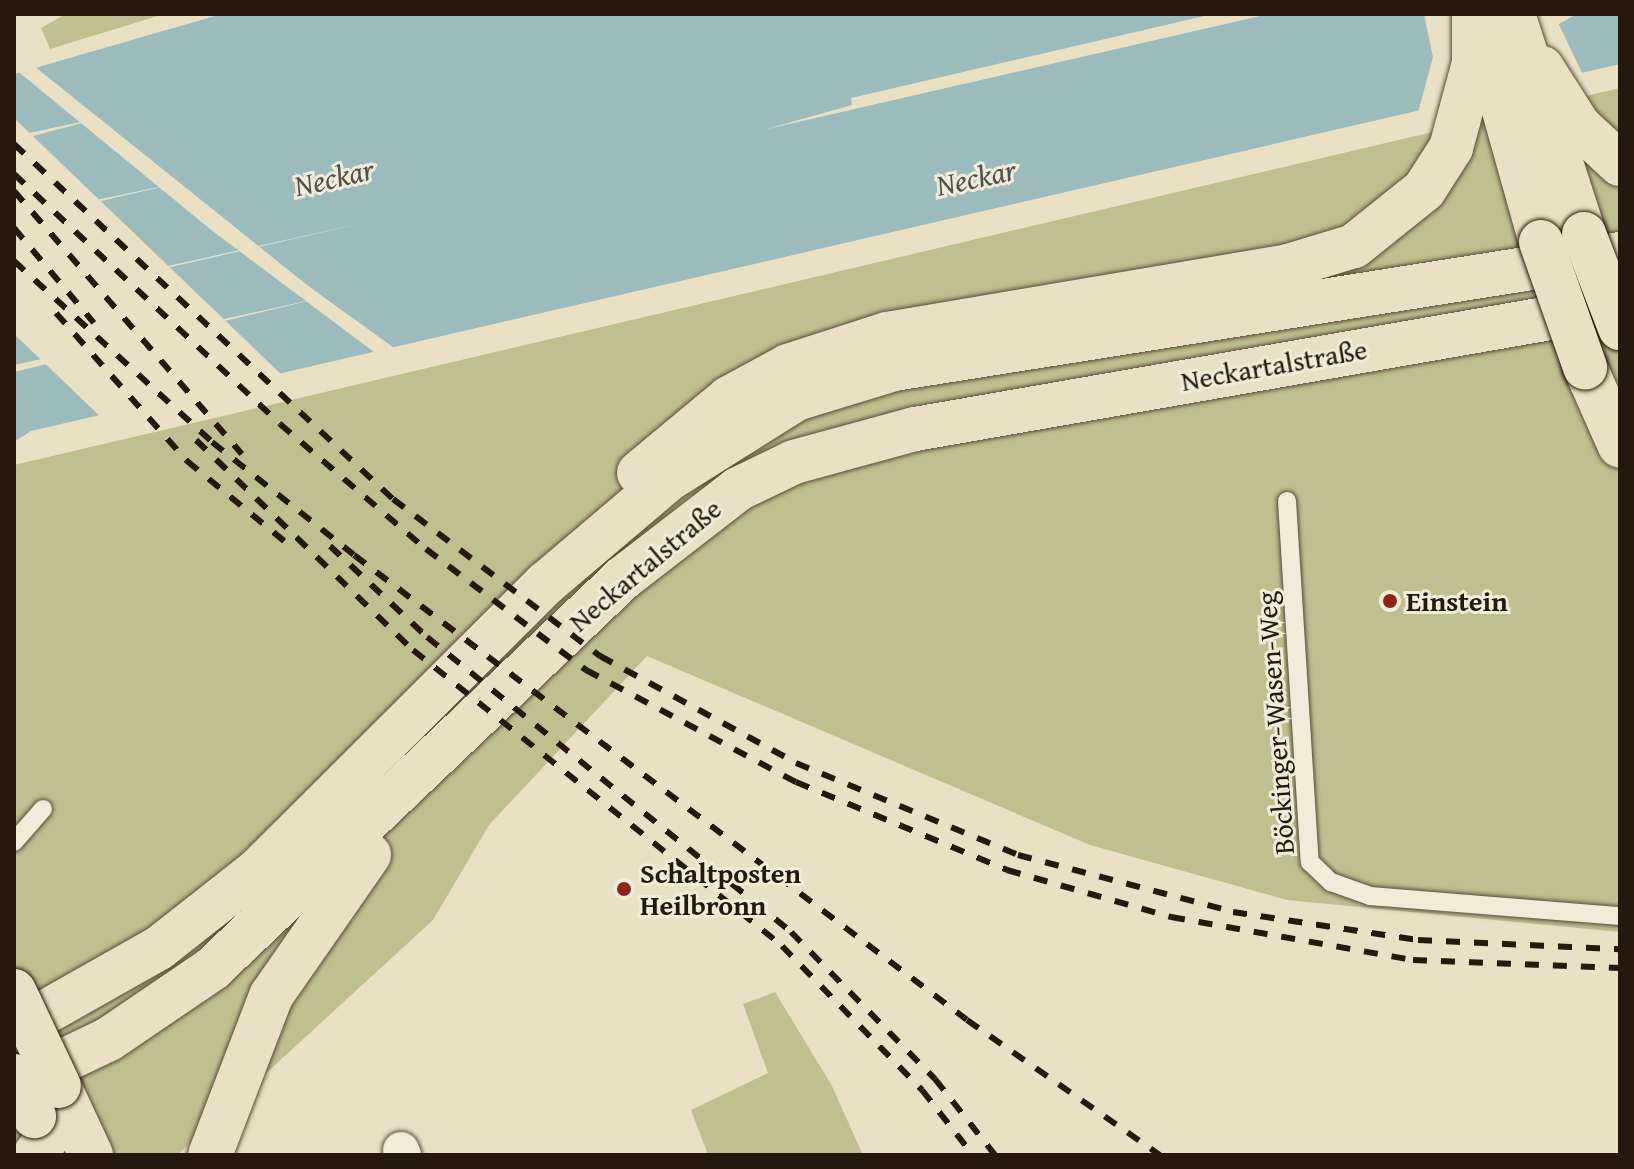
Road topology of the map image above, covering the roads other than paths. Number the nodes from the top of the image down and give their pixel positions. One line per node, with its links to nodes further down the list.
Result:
1 (1476, 14): 3 (main road); 10 (main road, Neckartalstraße)
2 (1514, 14): 3 (main road)
3 (1539, 117): 4 (main road); 5 (main road); 8 (main road, bridge)
4 (1620, 164)
5 (1602, 244): 7 (main road, bridge); 10 (main road, Neckartalstraße)
6 (1620, 306): 11 (main road, Neckartalstraße)
7 (1620, 328)
8 (1620, 446)
9 (1287, 501): 14 (lane, Böckinger-Wasen-Weg)
10 (545, 584): 15 (main road, Neckartalstraße)
11 (444, 749): 17 (main road, Neckartalstraße); 19 (main road)
12 (43, 809): 13 (lane)
13 (14, 842)
14 (1620, 916)
15 (25, 1011): 17 (main road, Neckartalstraße, bridge)
16 (14, 1076): 17 (main road, Neckartalstraße, bridge)
17 (45, 1121): 18 (main road, Neckartalstraße)
18 (91, 1155)
19 (210, 1155)

